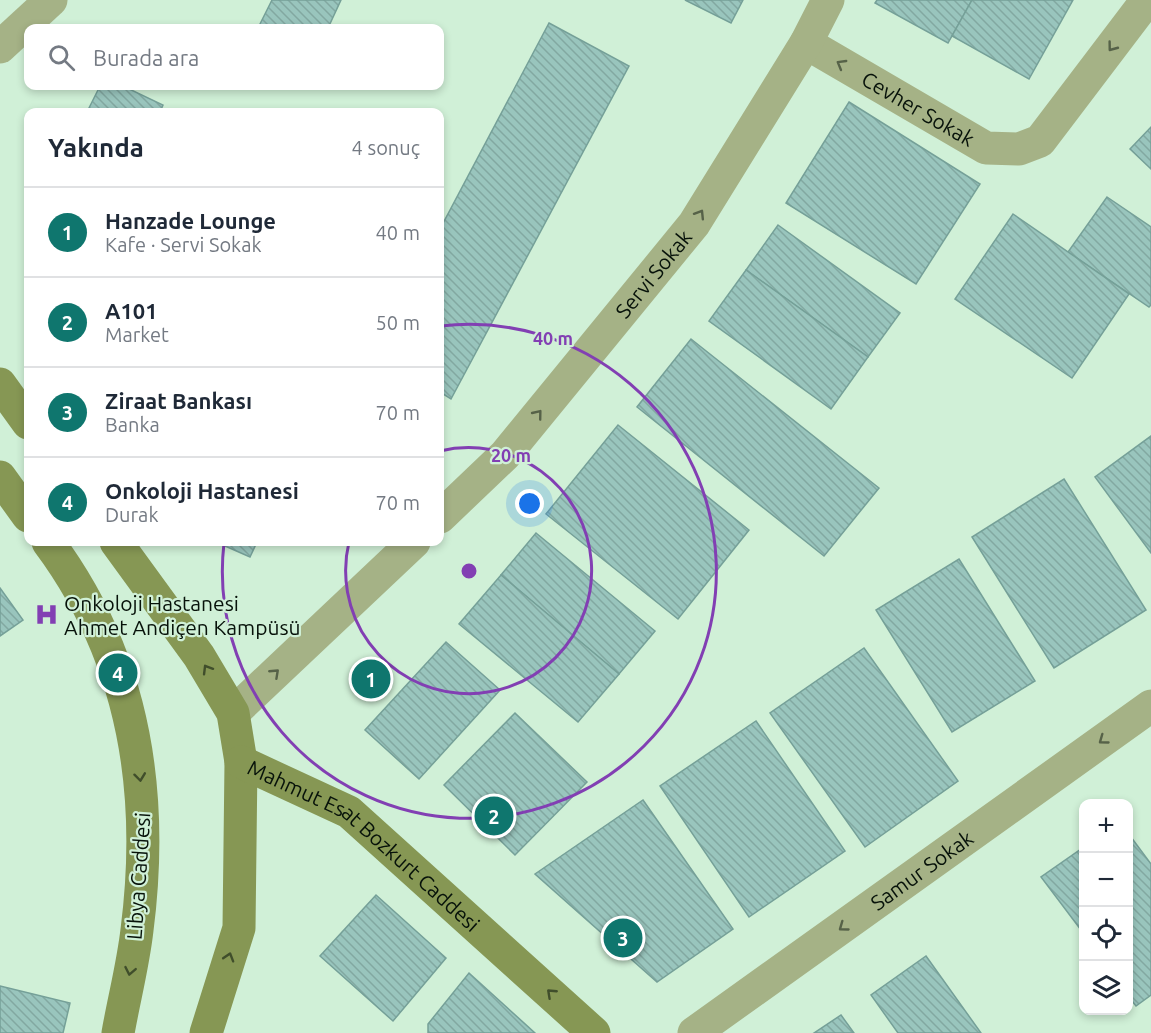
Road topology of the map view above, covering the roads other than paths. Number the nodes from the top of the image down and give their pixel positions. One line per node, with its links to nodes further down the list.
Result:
1 (51, 0): 4 (street)
2 (828, 0): 6 (street, Servi Sokak)
3 (1148, 0): 6 (street, Cevher Sokak, one-way to 6)
4 (25, 24)
5 (24, 25): 7 (street)
6 (806, 43): 12 (street, Servi Sokak, one-way to 6)
7 (0, 47)
8 (0, 384): 9 (main road)
9 (24, 417)
10 (0, 477): 11 (main road)
11 (24, 510)
12 (444, 513)
13 (51, 546): 20 (main road, Libya Caddesi, one-way to 20)
14 (119, 546): 17 (main road, Mahmut Esat Bozkurt Caddesi, one-way to 14)
15 (410, 546): 17 (street, one-way to 15)
16 (1151, 706): 24 (street, Samur Sokak, one-way to 24)
17 (233, 713): 18 (main road, Mahmut Esat Bozkurt Caddesi)
18 (241, 762): 19 (main road, one-way to 18); 23 (main road, Mahmut Esat Bozkurt Caddesi, one-way to 18)
19 (219, 991): 21 (main road); 22 (main road)
20 (118, 1033)
21 (206, 1033)
22 (227, 1033)
23 (594, 1033)
24 (694, 1033)

